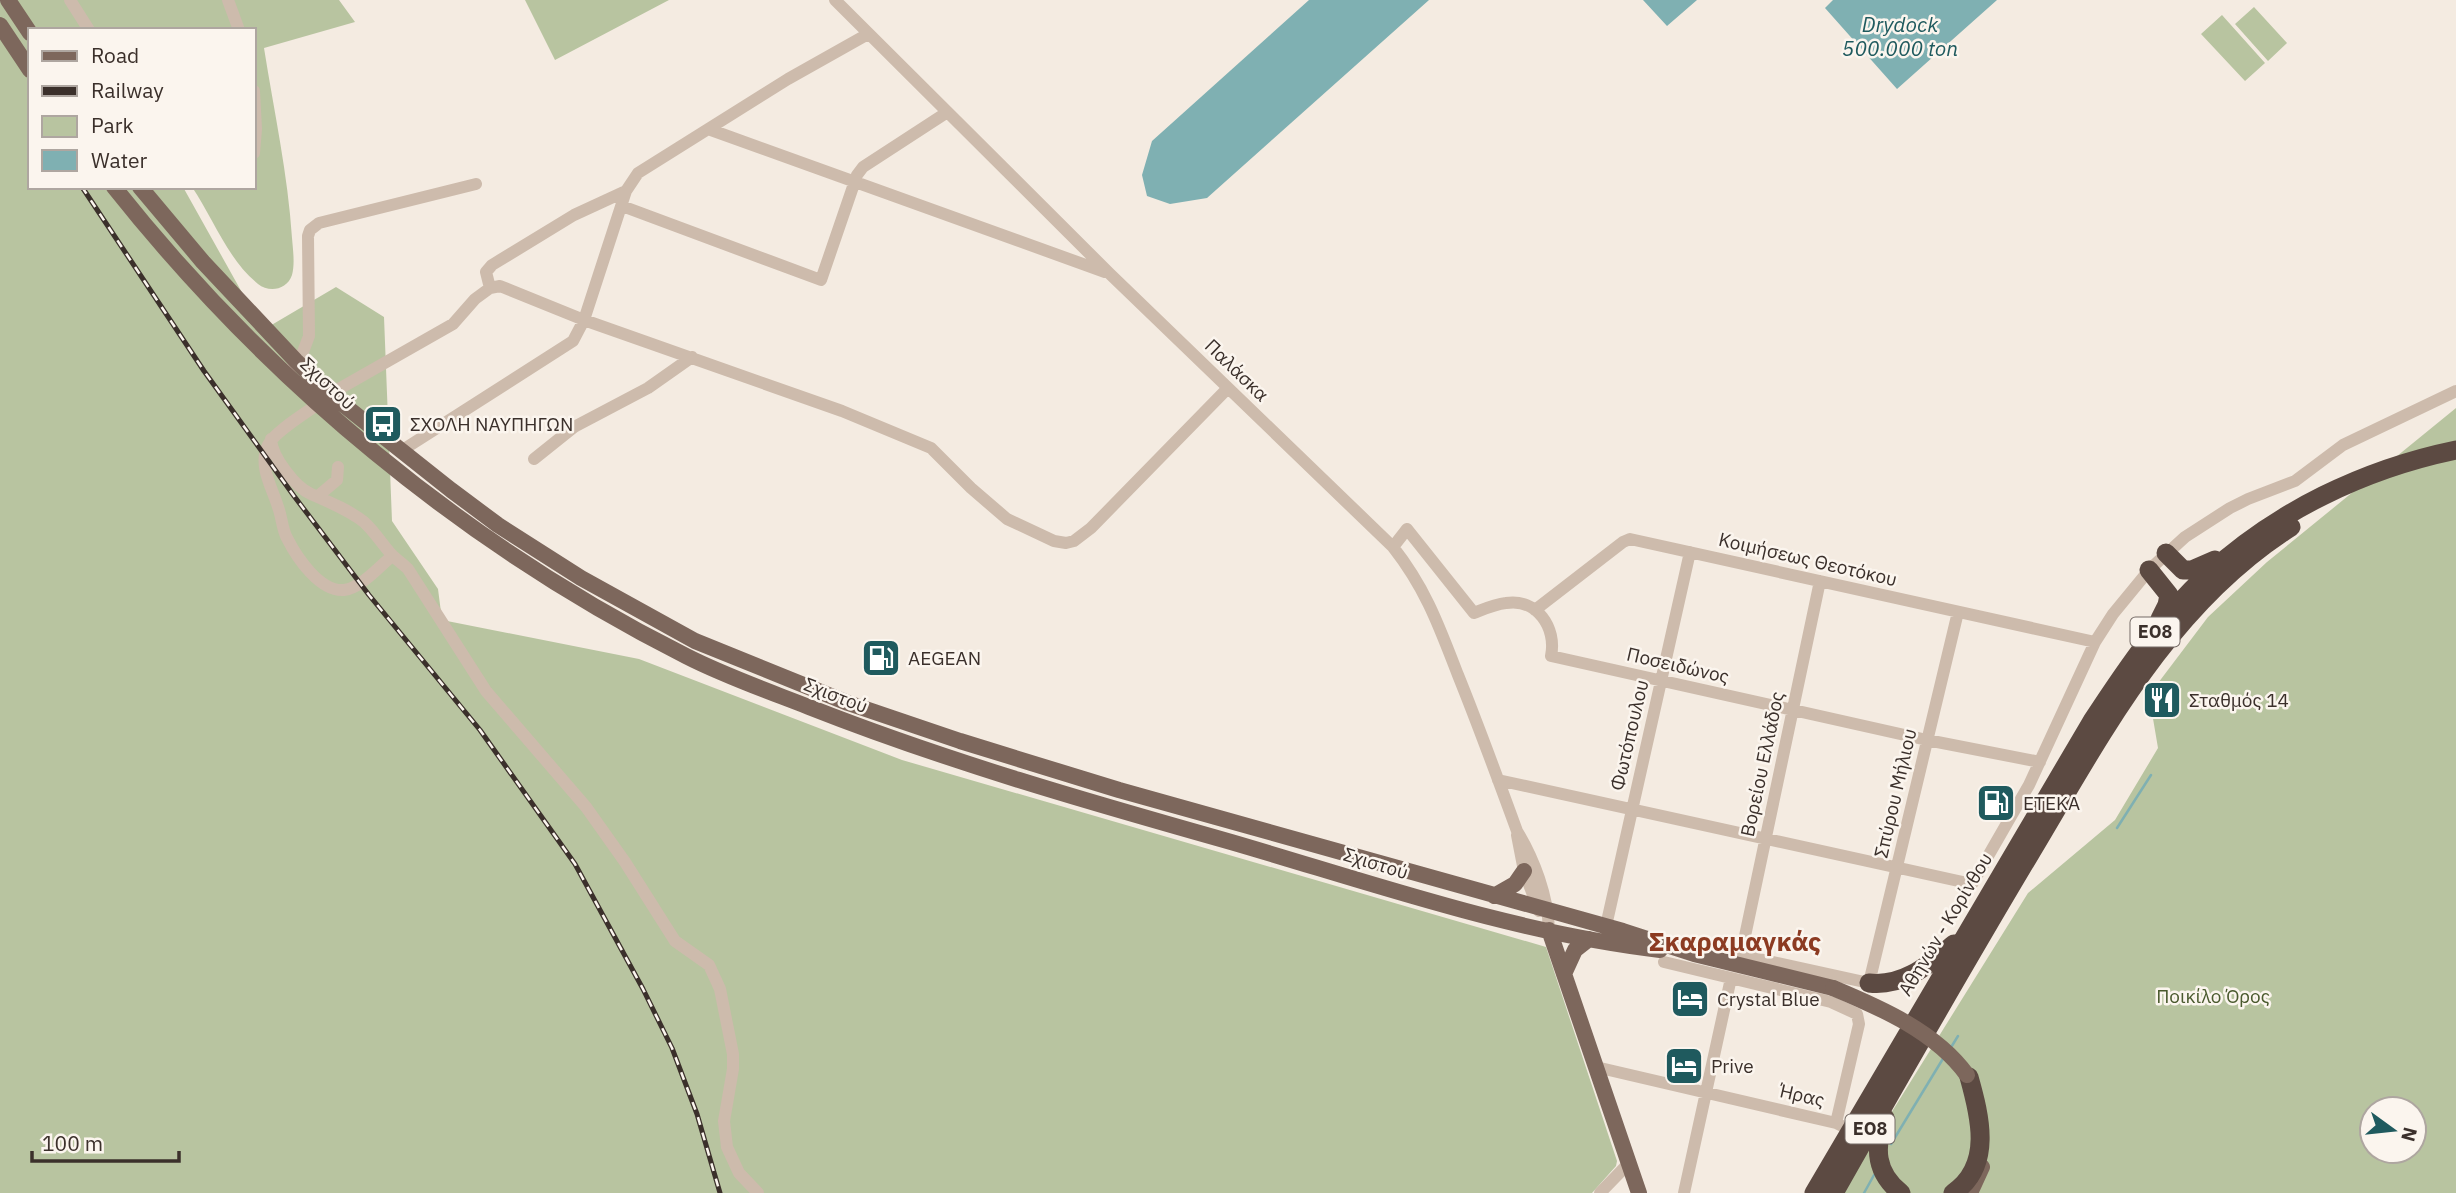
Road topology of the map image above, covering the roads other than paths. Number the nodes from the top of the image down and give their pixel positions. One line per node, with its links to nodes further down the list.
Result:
1 (8, 0): 8 (main road)
2 (70, 0): 6 (street)
3 (228, 0): 7 (street)
4 (835, 0): 9 (street, Παλάσκα)
5 (0, 25): 10 (main road)
6 (88, 28)
7 (238, 28)
8 (28, 30)
9 (868, 34): 11 (street, Παλάσκα); 12 (street)
10 (28, 67)
11 (946, 113): 13 (street); 19 (street, Παλάσκα)
12 (711, 130): 13 (street); 17 (street)
13 (855, 183): 18 (street); 19 (street)
14 (476, 184): 23 (street)
15 (116, 189): 23 (main road, Σχιστού)
16 (142, 189): 23 (main road, Σχιστού)
17 (626, 191): 18 (street); 20 (street)
18 (622, 206): 21 (street)
19 (1110, 274): 24 (street, Παλάσκα)
20 (490, 288): 21 (street); 26 (street)
21 (584, 320): 22 (street); 29 (street)
22 (692, 357): 24 (street); 30 (street)
23 (292, 368): 26 (main road, Σχιστού)
24 (1228, 388): 34 (street, Παλάσκα)
25 (2456, 391): 37 (street)
26 (324, 399): 27 (street); 29 (main road, Σχιστού); 58 (main road, Σχιστού)
27 (271, 439): 33 (street); 38 (street)
28 (2456, 450): 35 (highway, Αθηνών - Κορίνθου / ΕΟ8)
29 (401, 451): 55 (main road, Σχιστού)
30 (534, 458)
31 (2456, 464): 67 (highway, Αθηνών - Κορίνθου / ΕΟ8)
32 (338, 467): 33 (street)
33 (318, 496): 38 (street)
34 (1392, 547): 41 (street); 49 (street, Παλάσκα)
35 (2235, 551): 37 (highway); 43 (highway, Αθηνών - Κορίνθου / ΕΟ8)
36 (1690, 552): 40 (street, Κοιμήσεως Θεοτόκου); 41 (street, Κοιμήσεως Θεοτόκου); 45 (street, Φωτόπουλου)
37 (2166, 554): 39 (street)
38 (392, 556): 73 (street)
39 (2148, 570): 43 (highway); 44 (street)
40 (1820, 582): 42 (street, Κοιμήσεως Θεοτόκου); 46 (street, Βορείου Ελλάδος)
41 (1535, 610): 45 (street, Ποσειδώνος)
42 (1958, 612): 44 (street, Κοιμήσεως Θεοτόκου); 47 (street, Σπύρου Μήλιου)
43 (2151, 637): 59 (highway, Αθηνών - Κορίνθου / ΕΟ8)
44 (2095, 642): 48 (street)
45 (1661, 681): 46 (street, Ποσειδώνος); 50 (street, Φωτόπουλου)
46 (1793, 710): 47 (street, Ποσειδώνος); 52 (street, Βορείου Ελλάδος)
47 (1927, 740): 48 (street, Ποσειδώνος); 53 (street, Σπύρου Μήλιου)
48 (2040, 762): 53 (street)
49 (1498, 780): 50 (street); 51 (street, Παλάσκα)
50 (1632, 810): 52 (street); 57 (street, Φωτόπουλου)
51 (1517, 831): 54 (street, Παλάσκα); 56 (street, Παλάσκα)
52 (1765, 840): 53 (street); 62 (street, Βορείου Ελλάδος)
53 (1897, 869): 66 (street, Σπύρου Μήλιου)
54 (1524, 871): 55 (main road); 56 (street, Παλάσκα)
55 (1494, 896): 56 (main road, Σχιστού)
56 (1543, 910): 57 (main road, Σχιστού); 58 (street, Παλάσκα)
57 (1606, 926): 60 (main road, Σχιστού)
58 (1549, 930): 61 (main road, Σχιστού); 64 (main road)
59 (1964, 936): 66 (highway); 71 (highway, Αθηνών - Κορίνθου / ΕΟ8)
60 (1621, 938): 61 (main road, Σχιστού); 62 (main road); 63 (main road); 69 (main road, Σχιστού, bridge)
61 (1589, 939): 64 (main road)
62 (1741, 956): 66 (street)
63 (1664, 962): 65 (street)
64 (1564, 974): 68 (main road)
65 (1731, 978): 70 (street); 71 (street, Ήρας)
66 (1870, 983)
67 (1907, 1065): 78 (highway, Αθηνών - Κορίνθου / ΕΟ8); 79 (highway)
68 (1596, 1067): 70 (street, Ήρας); 72 (main road)
69 (1968, 1076): 80 (highway); 81 (main road, Σχιστού)
70 (1706, 1092): 71 (street, Ήρας); 76 (street)
71 (1843, 1126): 77 (highway, Αθηνών - Κορίνθου / ΕΟ8)
72 (1629, 1163): 74 (street); 75 (main road)
73 (758, 1193)
74 (1600, 1193)
75 (1639, 1193)
76 (1684, 1193)
77 (1814, 1193)
78 (1834, 1193)
79 (1901, 1193)
80 (1953, 1193)
81 (1970, 1193)

